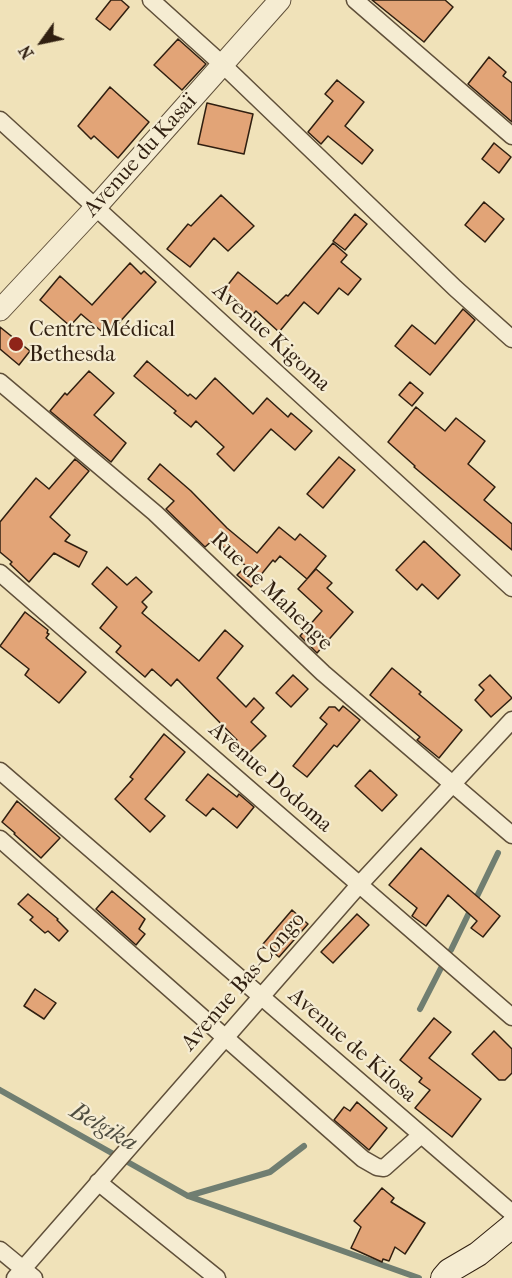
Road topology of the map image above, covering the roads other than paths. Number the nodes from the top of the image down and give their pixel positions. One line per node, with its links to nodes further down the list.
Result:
1 (152, 0): 4 (street)
2 (280, 0): 4 (street, Avenue du Kasaï)
3 (355, 0): 6 (street)
4 (224, 65): 7 (street, Avenue du Kasaï); 9 (street)
5 (0, 120): 7 (street, Avenue Kigoma)
6 (512, 136)
7 (95, 208): 8 (street, Avenue du Kasaï); 12 (street, Avenue Kigoma)
8 (0, 310)
9 (512, 339)
10 (0, 382): 15 (street, Rue de Mahenge)
11 (0, 573): 18 (street, Avenue Dodoma)
12 (512, 588)
13 (512, 720): 15 (street, Avenue Bas-Congo)
14 (0, 771): 19 (street, Avenue de Kilosa)
15 (452, 783): 16 (street, Rue de Mahenge); 18 (street, Avenue Bas-Congo)
16 (512, 835)
17 (0, 839): 21 (street)
18 (359, 885): 19 (street, Avenue Bas-Congo); 20 (street, Avenue Dodoma)
19 (261, 998): 21 (street, Avenue Bas-Congo); 22 (street, Avenue de Kilosa)
20 (512, 1017)
21 (226, 1036): 22 (street); 23 (street, Avenue Bas-Congo)
22 (421, 1135): 24 (street, Avenue de Kilosa)
23 (102, 1178): 27 (street, Avenue Bas-Congo); 29 (street)
24 (512, 1213)
25 (512, 1226): 28 (main road)
26 (0, 1250): 27 (street)
27 (24, 1275)
28 (446, 1275)
29 (218, 1278)

